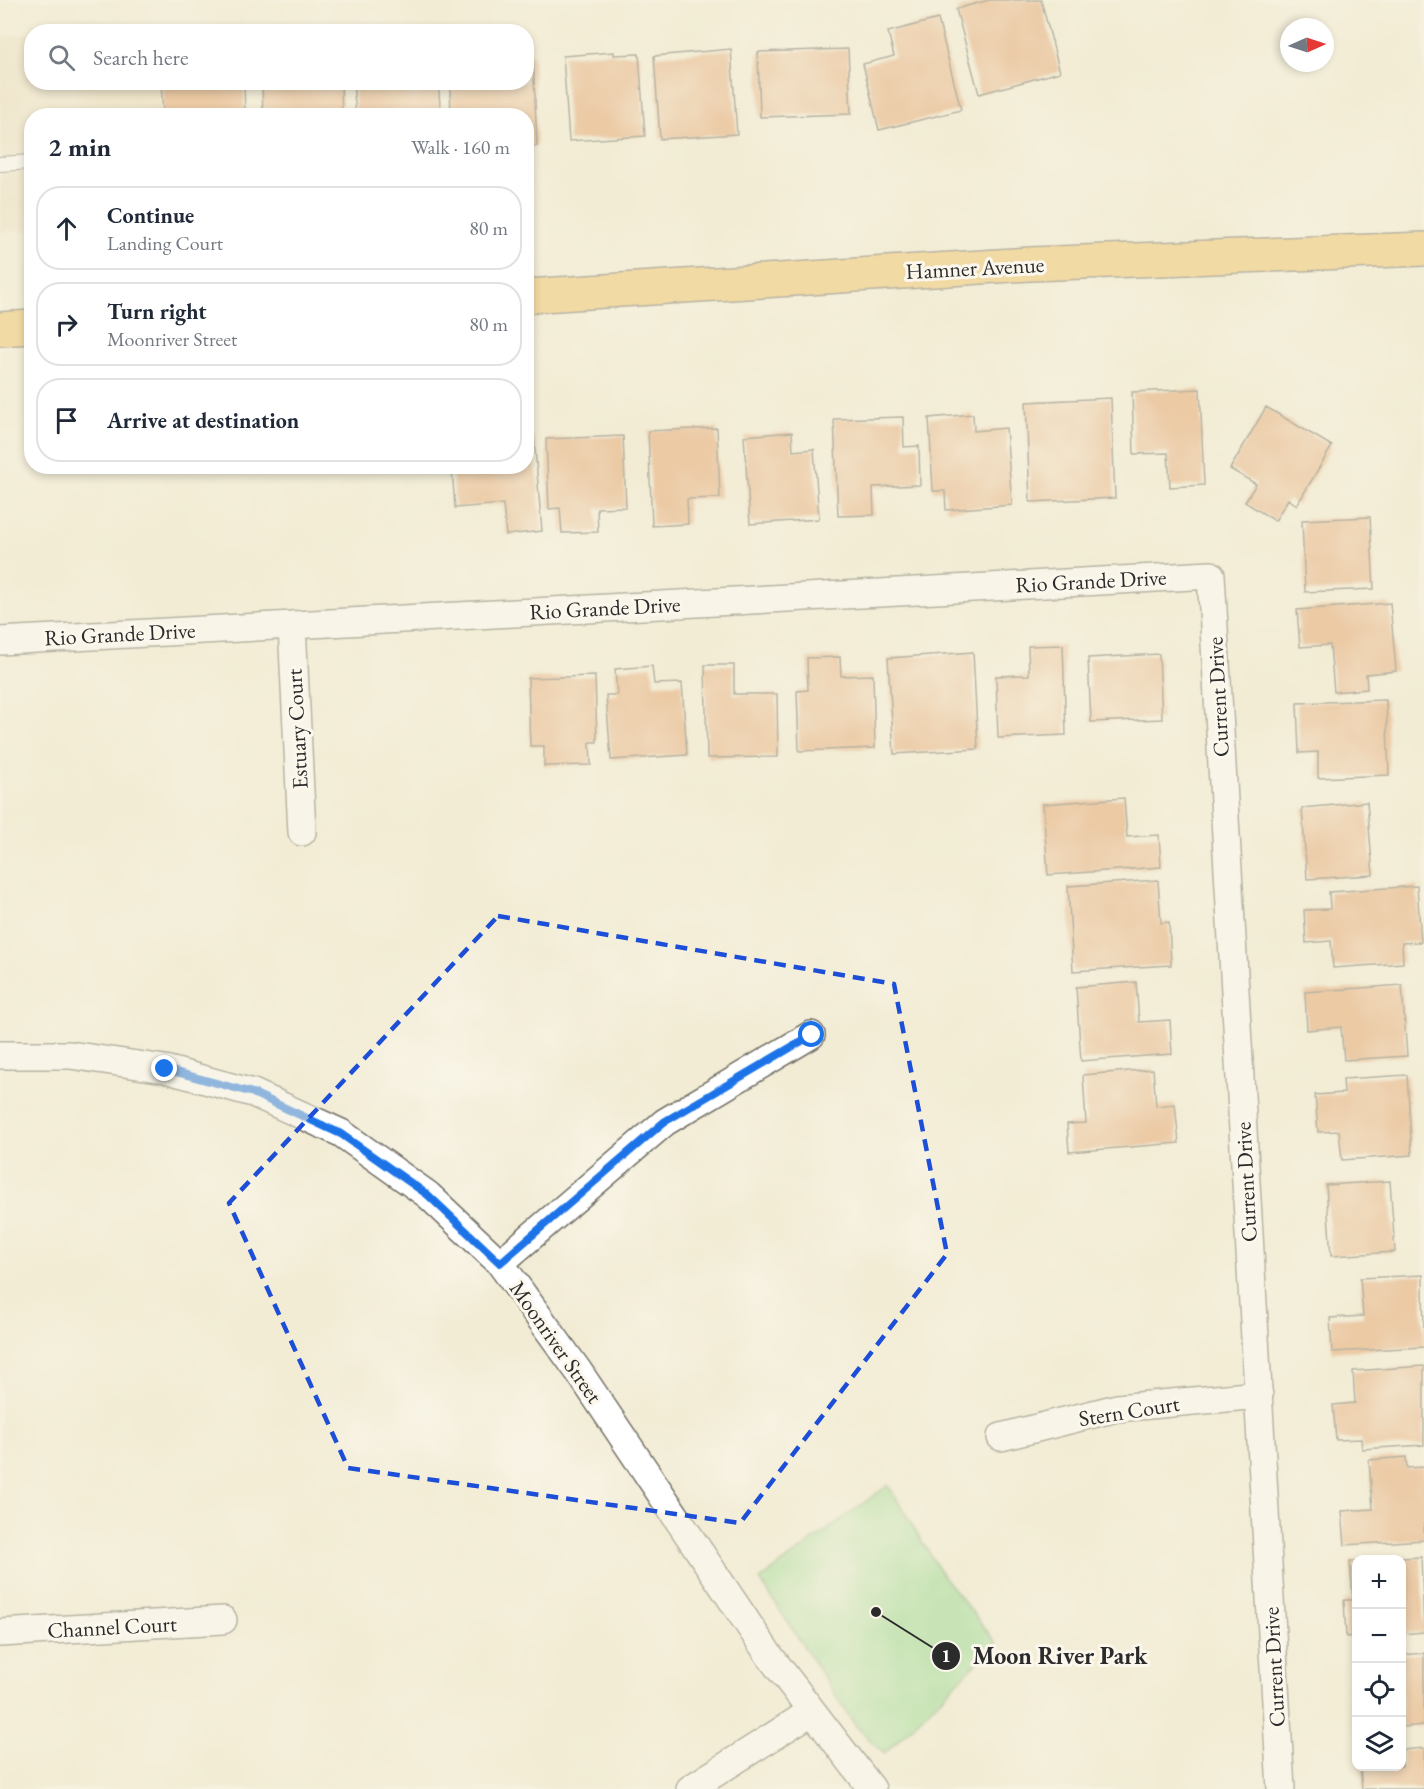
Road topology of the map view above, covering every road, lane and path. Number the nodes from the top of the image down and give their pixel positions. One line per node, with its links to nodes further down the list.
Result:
1 (24, 162): 2 (lane)
2 (0, 164)
3 (1424, 249): 4 (main road, Hamner Avenue)
4 (534, 295)
5 (24, 328): 6 (main road)
6 (0, 329)
7 (1211, 575): 8 (street, Rio Grande Drive); 14 (street, Current Drive)
8 (292, 625): 9 (street, Rio Grande Drive); 10 (street, Estuary Court)
9 (0, 641)
10 (302, 832)
11 (812, 1035): 13 (street)
12 (0, 1055): 13 (street, Moonriver Street)
13 (500, 1263): 18 (street, Moonriver Street)
14 (1258, 1395): 15 (street, Stern Court); 21 (street, Current Drive)
15 (1001, 1437)
16 (223, 1620): 17 (street, Channel Court)
17 (0, 1633)
18 (811, 1712): 19 (street); 20 (street, Moonriver Street)
19 (690, 1789)
20 (872, 1789)
21 (1281, 1789)

